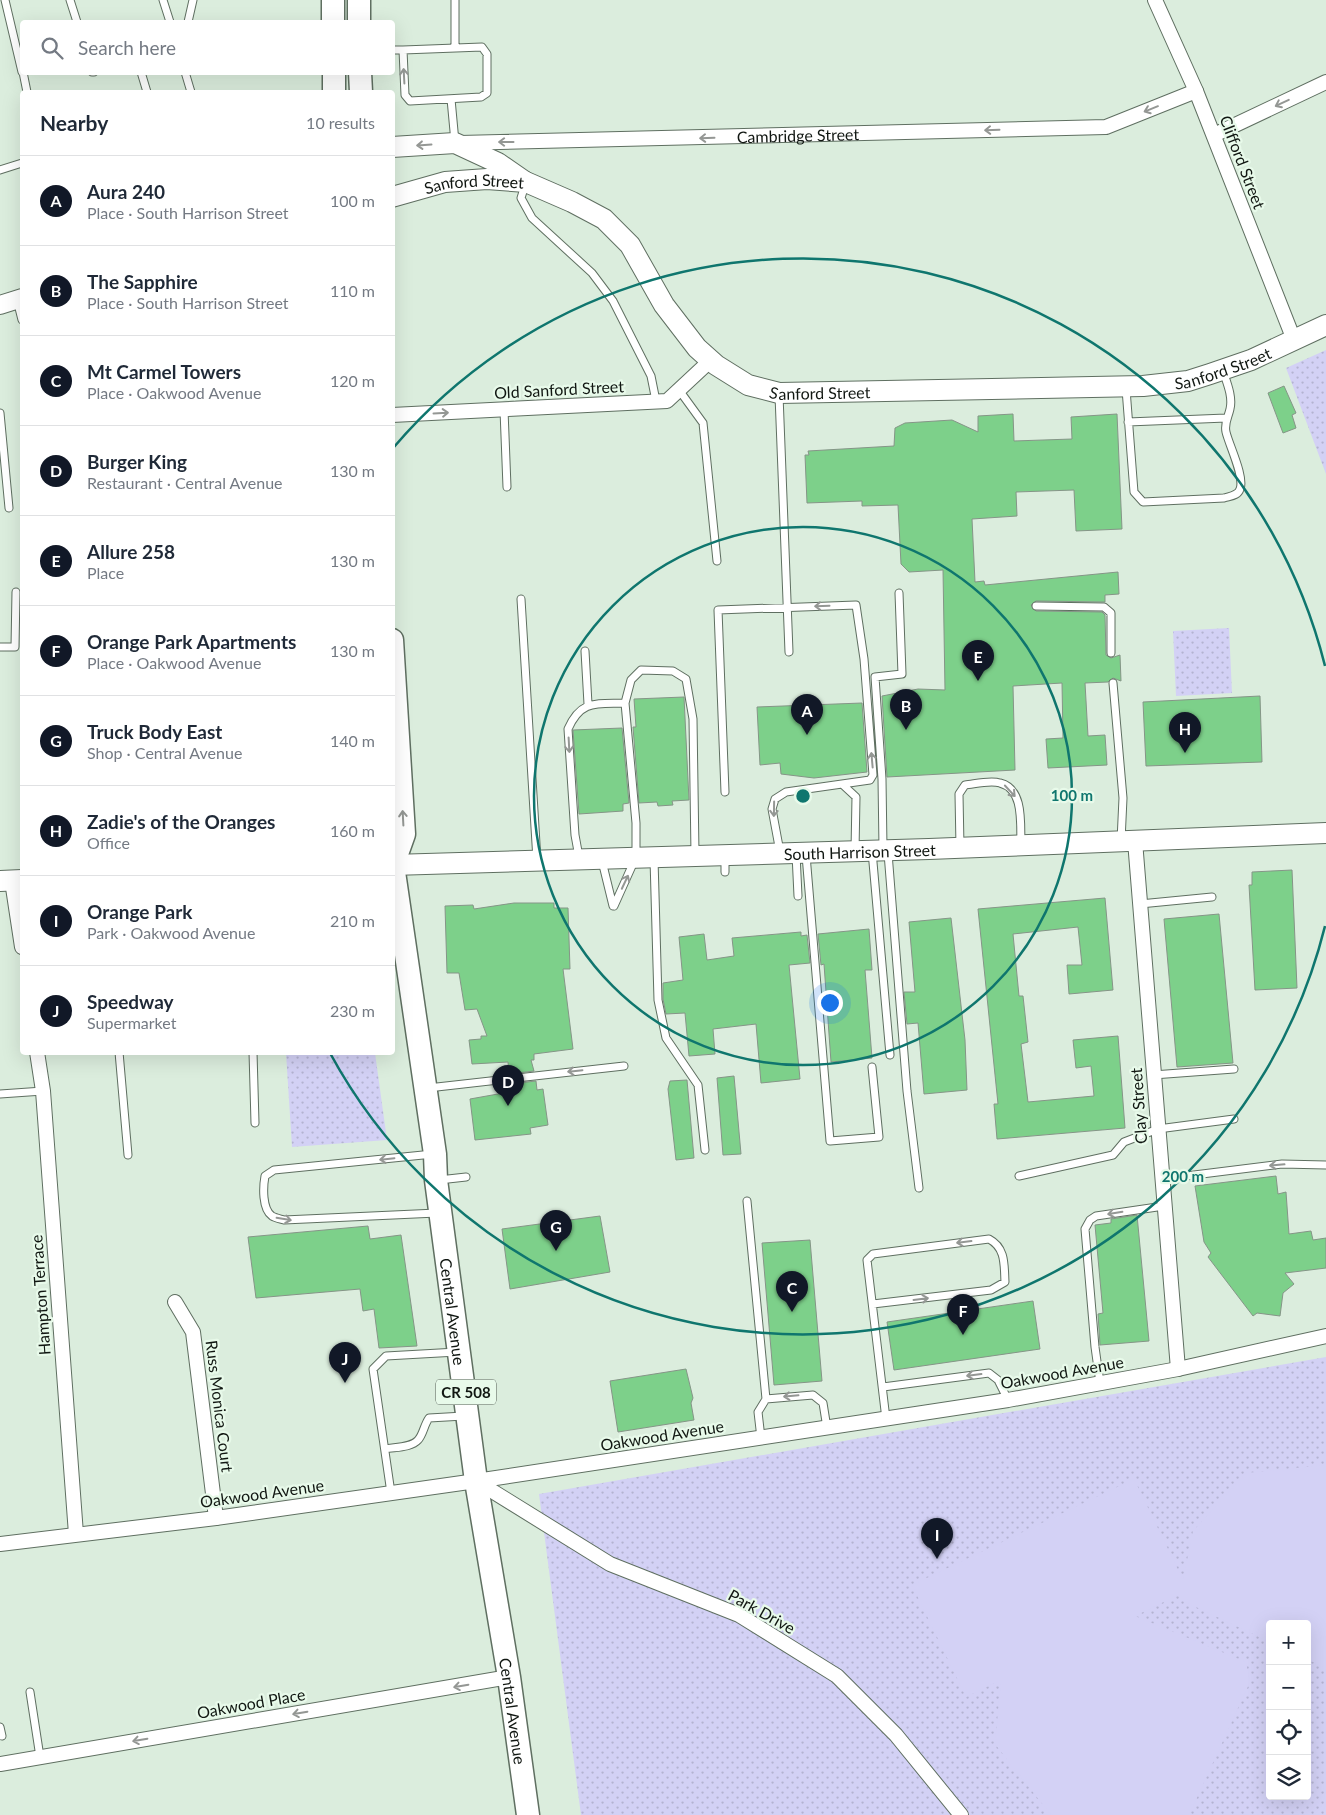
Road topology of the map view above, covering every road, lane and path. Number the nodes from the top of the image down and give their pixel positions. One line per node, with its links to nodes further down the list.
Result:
1 (5, 0): 17 (lane)
2 (70, 0): 9 (lane)
3 (163, 0): 10 (lane)
4 (193, 0): 11 (lane)
5 (333, 0): 12 (main road)
6 (359, 0): 13 (main road)
7 (455, 0): 14 (lane)
8 (1155, 0): 29 (street, Clifford Street)
9 (76, 20)
10 (169, 20)
11 (188, 20)
12 (333, 20)
13 (359, 20)
14 (455, 48): 16 (lane); 30 (lane)
15 (395, 50): 16 (lane)
16 (403, 50): 30 (lane, one-way to 16)
17 (20, 60)
18 (24, 75): 24 (lane)
19 (142, 75): 25 (lane)
20 (186, 75): 26 (lane)
21 (334, 75): 27 (main road)
22 (360, 75): 28 (main road)
23 (1326, 82): 31 (street, one-way to 31)
24 (27, 90)
25 (146, 90)
26 (190, 90)
27 (334, 90)
28 (361, 90)
29 (1196, 90): 31 (street, Clifford Street); 32 (street, Cambridge Street, one-way to 32)
30 (451, 99): 32 (lane)
31 (1214, 135): 41 (street, Clifford Street)
32 (455, 143): 33 (main road, Cambridge Street, one-way to 33); 36 (main road)
33 (395, 147)
34 (20, 164): 35 (lane)
35 (0, 170)
36 (526, 182): 37 (main road, Sanford Street); 42 (main road, Sanford Street); 47 (lane)
37 (395, 196)
38 (20, 299): 39 (street)
39 (0, 305)
40 (1326, 325): 41 (main road, Sanford Street)
41 (1294, 340): 43 (main road, Sanford Street)
42 (710, 360): 45 (street, Old Sanford Street); 46 (main road, Sanford Street)
43 (1223, 370): 44 (main road, Sanford Street); 51 (lane)
44 (1126, 386): 46 (main road, Sanford Street); 52 (lane)
45 (679, 390): 47 (street, Old Sanford Street); 55 (lane)
46 (779, 393): 60 (lane)
47 (656, 401): 48 (street, Old Sanford Street)
48 (504, 410): 50 (street, Old Sanford Street, one-way to 48); 53 (lane)
49 (0, 413): 54 (lane)
50 (395, 416)
51 (1226, 418): 52 (lane); 52 (lane)
52 (1128, 422)
53 (507, 487)
54 (9, 508)
55 (717, 561)
56 (16, 592): 61 (lane)
57 (899, 593): 75 (lane)
58 (521, 599): 82 (lane)
59 (1036, 606): 64 (lane)
60 (787, 608): 63 (lane); 69 (lane, one-way to 60); 70 (lane)
61 (0, 646)
62 (584, 651): 68 (lane)
63 (789, 652)
64 (1111, 653)
65 (1113, 682): 72 (lane)
66 (395, 688): 81 (main road, Central Avenue / CR 508, one-way to 66)
67 (625, 703): 68 (lane); 77 (lane); 78 (lane)
68 (588, 704): 79 (lane, one-way to 79)
69 (842, 784): 75 (lane); 76 (lane, one-way to 76)
70 (725, 792)
71 (1326, 832): 72 (main road, South Harrison Street)
72 (1128, 841): 73 (main road, South Harrison Street); 88 (street, Clay Street)
73 (1021, 845): 74 (main road, South Harrison Street); 74 (lane, one-way to 73)
74 (960, 848): 75 (main road, South Harrison Street)
75 (874, 851): 76 (main road, South Harrison Street); 90 (lane); 112 (lane)
76 (794, 852): 77 (main road, South Harrison Street); 86 (lane); 95 (lane)
77 (695, 855): 78 (main road, South Harrison Street)
78 (645, 857): 80 (main road, South Harrison Street); 80 (lane, one-way to 78); 104 (lane)
79 (579, 858): 80 (main road, South Harrison Street); 82 (main road, South Harrison Street)
80 (601, 858)
81 (395, 859)
82 (537, 860): 83 (main road, South Harrison Street)
83 (395, 865)
84 (395, 879): 98 (main road, Central Avenue / CR 508)
85 (12, 881): 89 (street)
86 (798, 896)
87 (1212, 896): 88 (lane)
88 (1140, 904): 97 (street, Clay Street)
89 (20, 934)
90 (890, 1054)
91 (37, 1055): 99 (street, Hampton Terrace)
92 (118, 1055): 106 (lane)
93 (253, 1055): 102 (lane)
94 (624, 1066): 98 (lane, one-way to 98)
95 (872, 1067)
96 (1234, 1069): 97 (lane)
97 (1154, 1075): 103 (street, Clay Street)
98 (426, 1088): 105 (main road, Central Avenue / CR 508)
99 (43, 1090): 100 (lane); 133 (street, Hampton Terrace)
100 (0, 1094)
101 (1234, 1119): 103 (lane)
102 (255, 1123)
103 (1158, 1129): 108 (lane); 110 (street, Clay Street)
104 (705, 1150)
105 (435, 1154): 111 (main road, Central Avenue / CR 508); 115 (lane, one-way to 115)
106 (128, 1155)
107 (1326, 1165): 110 (lane, one-way to 110)
108 (1019, 1176)
109 (466, 1177): 111 (lane)
110 (1162, 1179): 114 (street, Clay Street)
111 (436, 1180): 115 (main road, Central Avenue / CR 508)
112 (919, 1188)
113 (747, 1201): 123 (lane)
114 (1164, 1206): 120 (street, Clay Street); 121 (lane, one-way to 121)
115 (440, 1212): 119 (main road, Central Avenue / CR 508)
116 (175, 1302): 132 (street, Russ Monica Court)
117 (873, 1304): 117 (lane, one-way to 117); 122 (lane)
118 (1326, 1336): 120 (street, Oakwood Avenue)
119 (460, 1351): 125 (main road, Central Avenue / CR 508); 129 (lane)
120 (1178, 1369): 121 (street, Oakwood Avenue)
121 (1100, 1383): 124 (street, Oakwood Avenue)
122 (883, 1387): 124 (lane, one-way to 122); 126 (lane)
123 (766, 1399): 127 (lane, one-way to 123); 128 (lane)
124 (1008, 1400): 126 (street, Oakwood Avenue)
125 (469, 1416): 129 (lane); 130 (main road, Central Avenue / CR 508)
126 (886, 1419): 127 (street, Oakwood Avenue)
127 (827, 1428): 128 (street, Oakwood Avenue)
128 (761, 1438): 130 (street, Oakwood Avenue)
129 (385, 1449): 131 (lane)
130 (476, 1481): 131 (street, Oakwood Avenue); 135 (main road, Central Avenue / CR 508); 142 (street, Park Drive)
131 (392, 1493): 132 (street, Oakwood Avenue)
132 (216, 1518): 133 (street, Oakwood Avenue)
133 (76, 1534): 134 (street, Oakwood Avenue)
134 (0, 1544)
135 (509, 1678): 139 (street, Oakwood Place, one-way to 139); 141 (main road, Central Avenue / CR 508)
136 (30, 1692): 139 (lane)
137 (0, 1727): 138 (lane)
138 (2, 1736)
139 (40, 1757): 140 (street, Oakwood Place)
140 (0, 1764)
141 (528, 1815)
142 (961, 1815)

